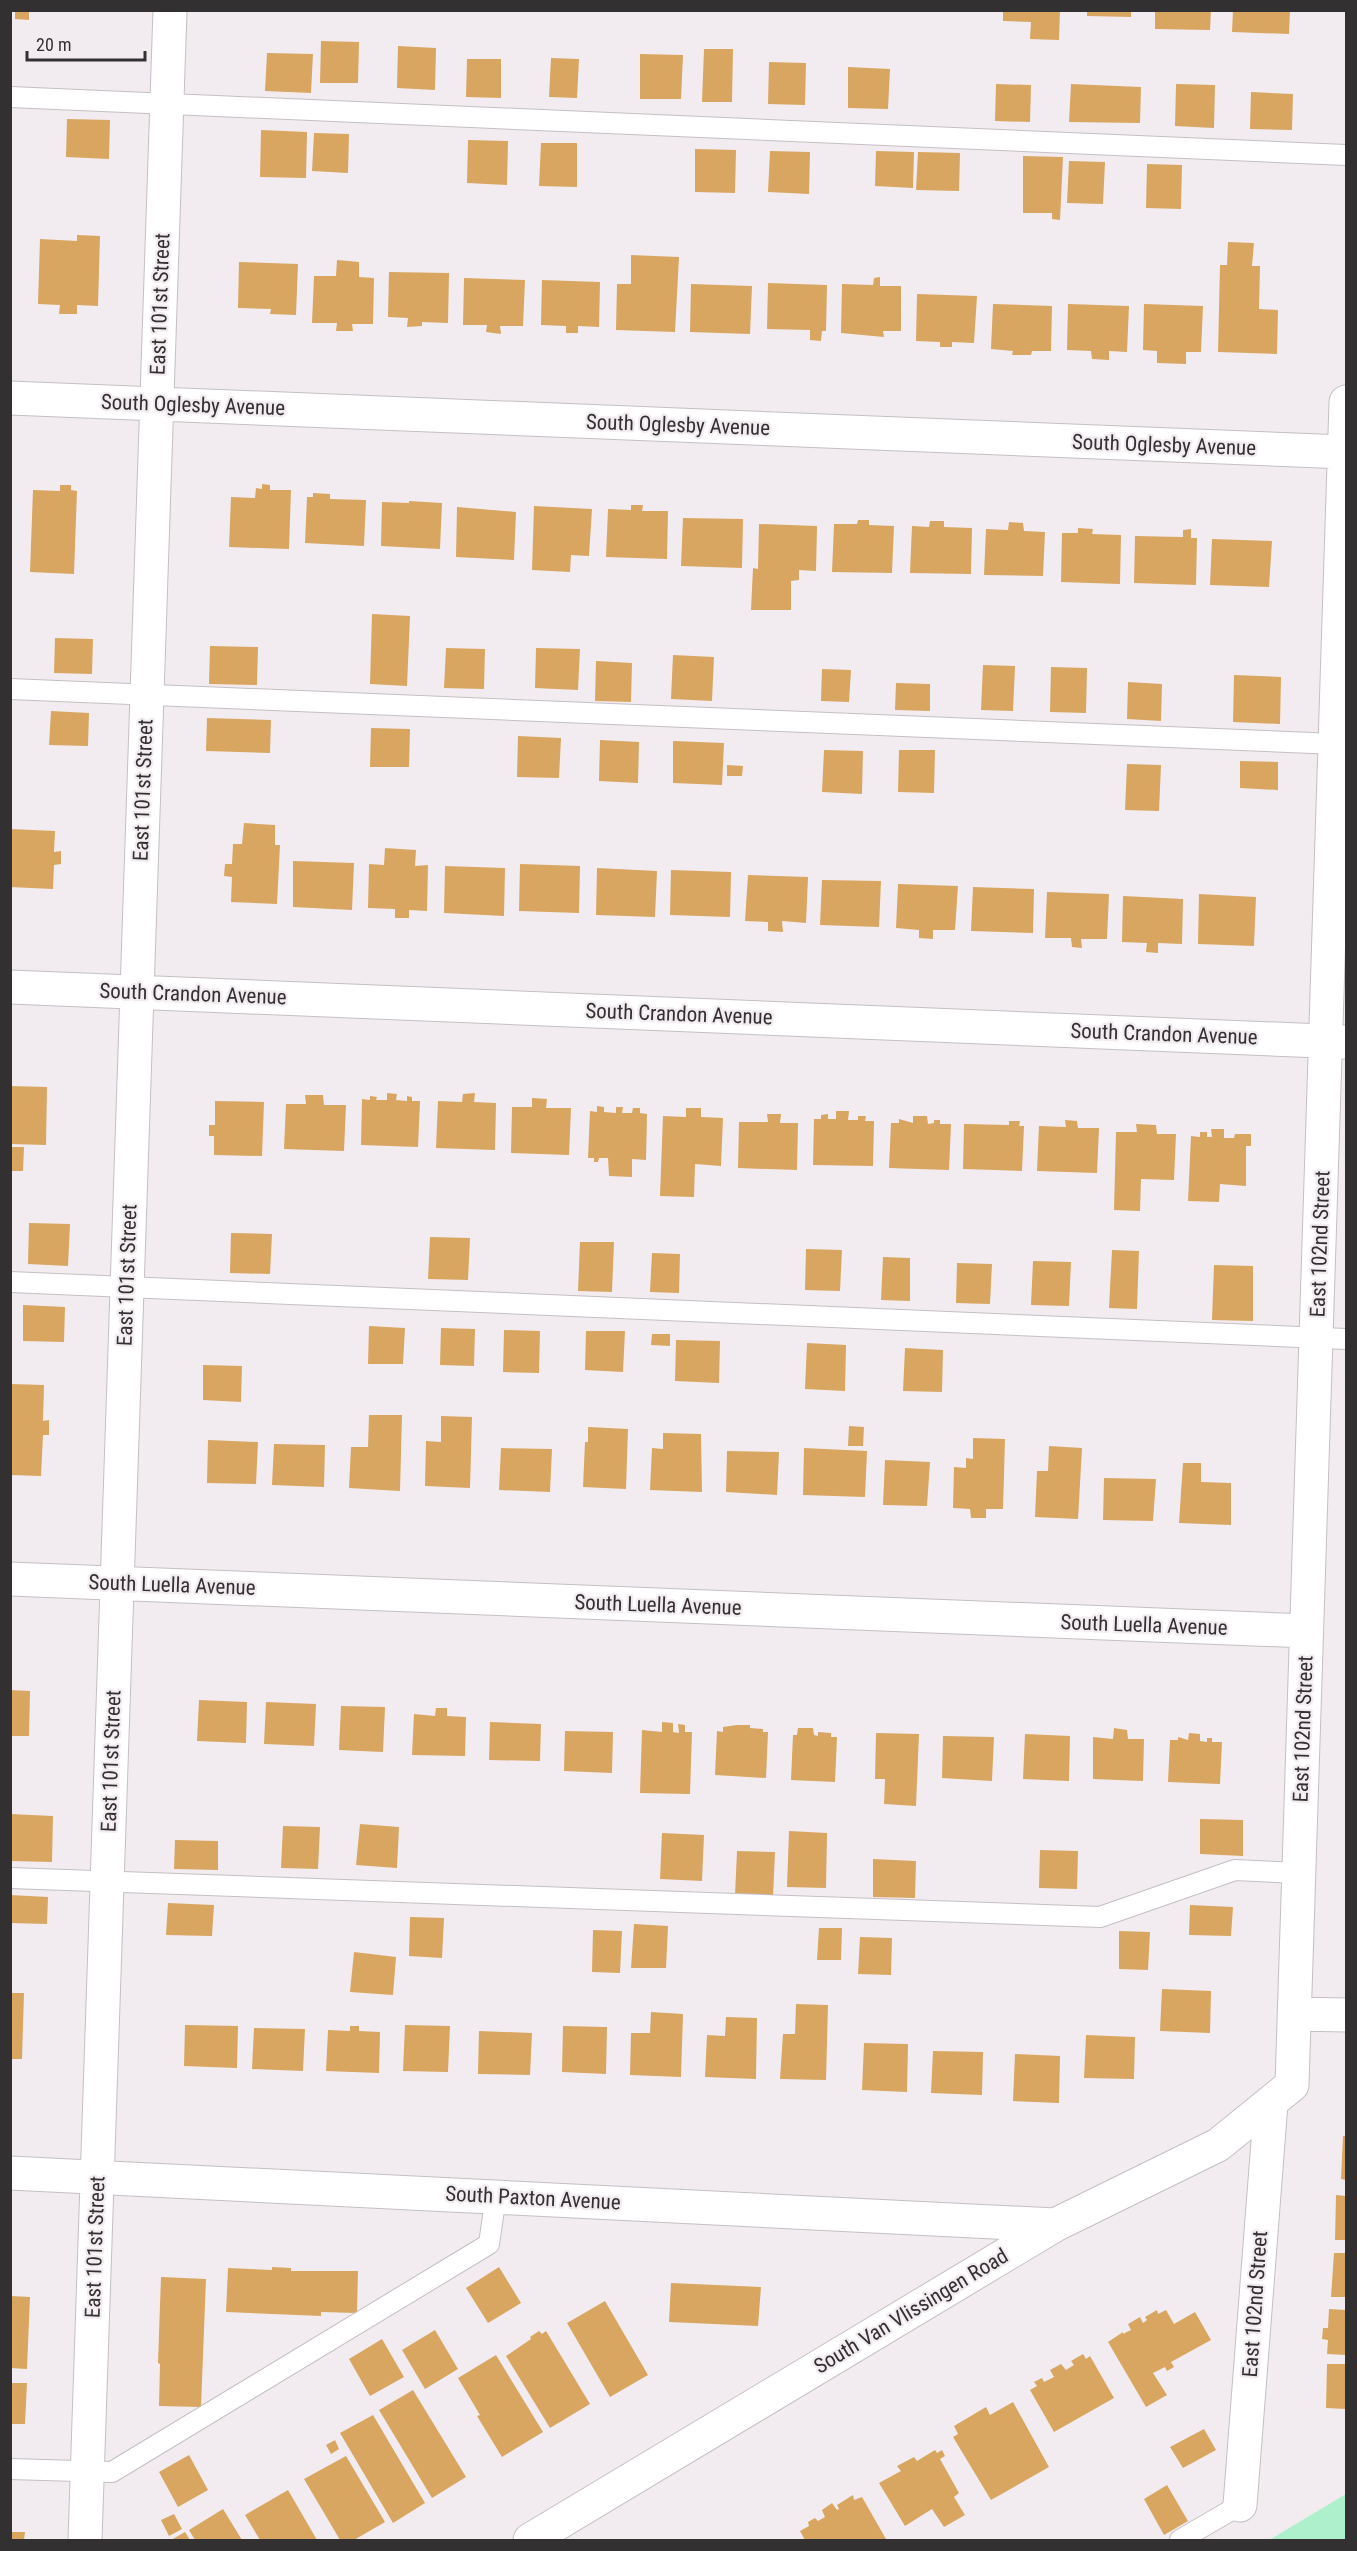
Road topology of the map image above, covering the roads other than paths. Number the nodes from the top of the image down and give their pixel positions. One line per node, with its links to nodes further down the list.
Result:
1 (170, 10): 3 (street, East 101st Street)
2 (10, 97): 3 (lane)
3 (166, 104): 4 (lane); 7 (street, East 101st Street)
4 (1347, 155)
5 (10, 398): 7 (street, South Oglesby Avenue)
6 (1347, 402): 8 (street, East 102nd Street)
7 (157, 404): 8 (street, South Oglesby Avenue); 10 (street, East 101st Street)
8 (1346, 452): 11 (street, East 102nd Street)
9 (10, 689): 10 (lane)
10 (147, 694): 12 (lane); 14 (street, East 101st Street)
11 (1342, 701): 12 (street, East 102nd Street)
12 (1336, 744): 15 (street, East 102nd Street)
13 (10, 987): 14 (street, South Crandon Avenue)
14 (137, 992): 15 (street, South Crandon Avenue); 17 (street, East 101st Street)
15 (1337, 1042): 18 (street, East 102nd Street)
16 (10, 1282): 17 (lane)
17 (127, 1287): 18 (lane); 20 (street, East 101st Street)
18 (1331, 1339): 21 (street, East 102nd Street)
19 (10, 1579): 20 (street, South Luella Avenue)
20 (117, 1583): 21 (street, South Luella Avenue); 24 (street, East 101st Street)
21 (1306, 1631): 22 (street, East 102nd Street)
22 (1299, 1873): 24 (lane); 25 (street, East 102nd Street)
23 (10, 1878): 24 (lane)
24 (107, 1882): 29 (street, East 101st Street)
25 (1295, 2014): 26 (street); 27 (street, East 102nd Street)
26 (1347, 2015)
27 (1282, 2094): 31 (street, South Van Vlissingen Road); 34 (street, East 102nd Street)
28 (10, 2173): 29 (street, South Paxton Avenue)
29 (97, 2176): 30 (street, South Paxton Avenue); 33 (street, East 101st Street)
30 (496, 2196): 31 (street, South Paxton Avenue); 33 (lane)
31 (1055, 2225): 36 (street, South Van Vlissingen Road)
32 (10, 2469): 33 (lane)
33 (87, 2471): 35 (street, East 101st Street)
34 (1239, 2505): 37 (lane)
35 (85, 2541)
36 (530, 2541)
37 (1180, 2541)

